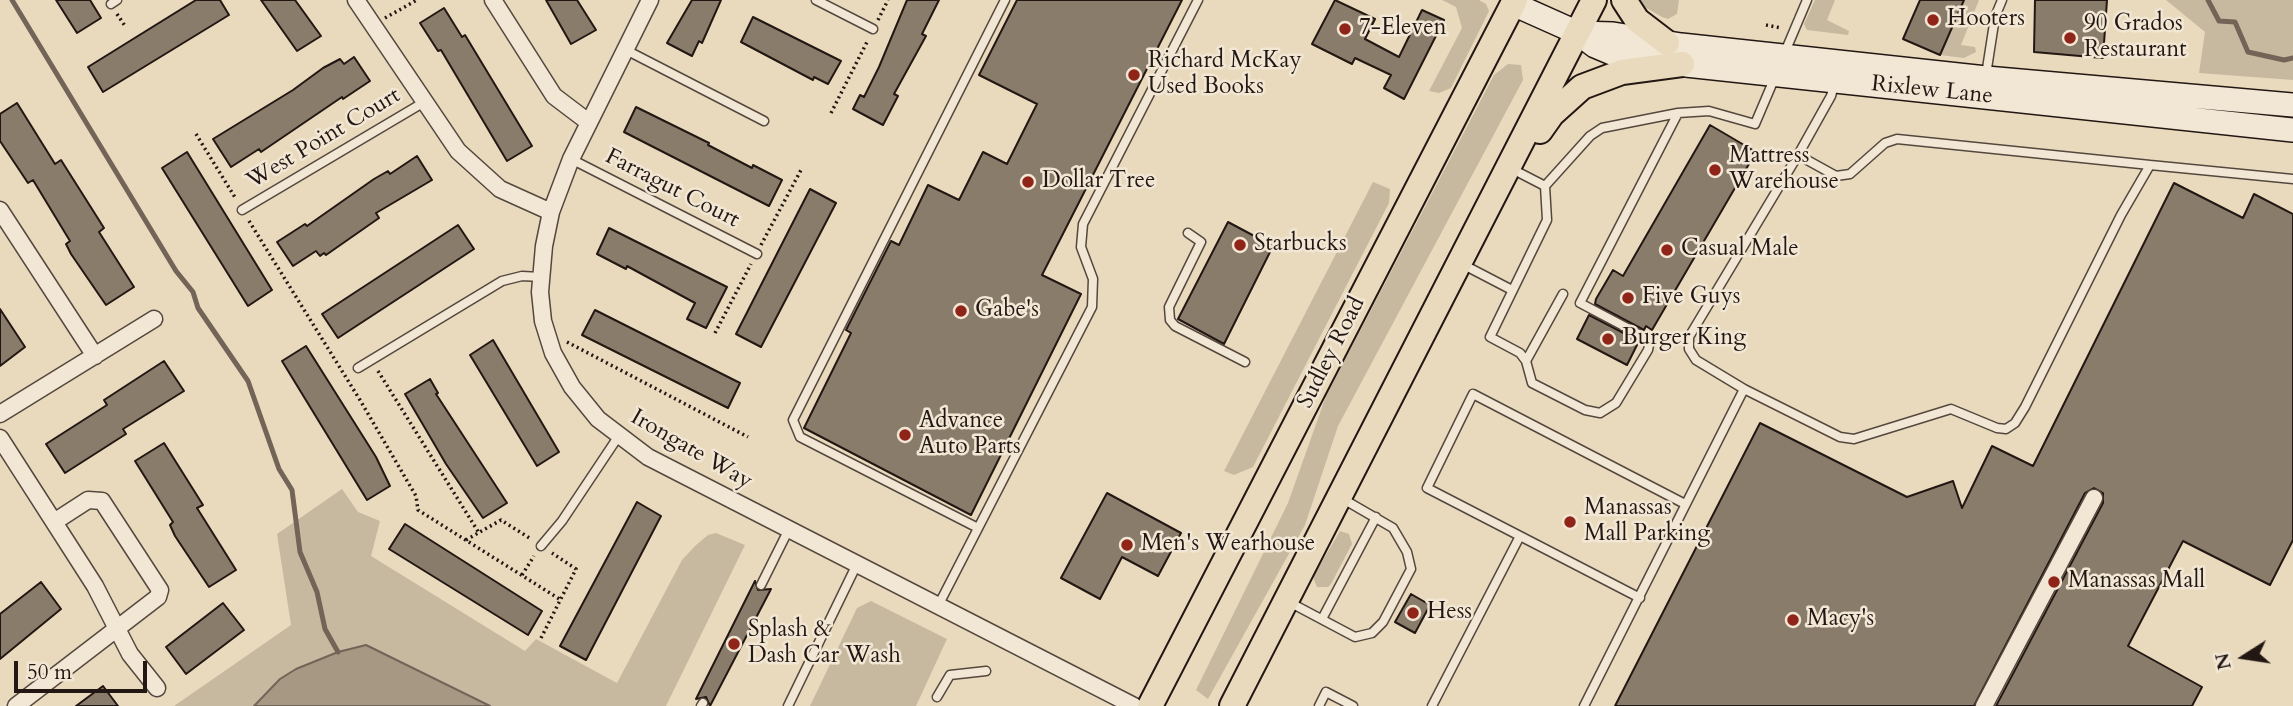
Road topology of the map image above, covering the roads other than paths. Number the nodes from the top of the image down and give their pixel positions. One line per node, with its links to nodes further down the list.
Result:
1 (356, 0): 20 (street)
2 (493, 0): 23 (street)
3 (650, 0): 15 (street, Irongate Way)
4 (816, 0): 12 (lane)
5 (1005, 0): 55 (lane)
6 (1198, 0): 55 (lane)
7 (1594, 0): 13 (main road)
8 (1623, 0): 14 (main road)
9 (1807, 0): 17 (lane)
10 (2002, 0): 19 (lane)
11 (1511, 1): 13 (street, Rixlew Lane); 72 (main road, Sudley Road)
12 (873, 29)
13 (1578, 33): 14 (street, Rixlew Lane); 16 (street, Rixlew Lane); 29 (main road)
14 (1667, 43): 17 (street, Rixlew Lane)
15 (624, 50): 23 (street, Irongate Way); 24 (lane)
16 (1682, 64): 17 (street, Rixlew Lane); 29 (main road)
17 (1780, 66): 18 (street, Rixlew Lane); 22 (lane)
18 (1837, 72): 19 (street, Rixlew Lane); 26 (lane)
19 (1984, 87): 21 (street, Rixlew Lane); 25 (street, Rixlew Lane)
20 (426, 101): 33 (lane, West Point Court); 34 (street)
21 (2293, 105)
22 (1678, 113): 31 (lane); 43 (lane)
23 (587, 121): 27 (street, Irongate Way)
24 (764, 121)
25 (2293, 130)
26 (1798, 155): 28 (lane); 46 (lane)
27 (570, 159): 34 (street, Irongate Way); 36 (lane, Farragut Court)
28 (2150, 165): 30 (lane); 46 (lane)
29 (1511, 169): 31 (lane); 37 (main road)
30 (2293, 179)
31 (1545, 186): 39 (lane)
32 (0, 210): 42 (street)
33 (242, 211)
34 (551, 212): 38 (street, Irongate Way)
35 (1188, 233): 44 (lane)
36 (757, 254)
37 (1459, 263): 39 (lane); 50 (main road)
38 (541, 277): 45 (lane); 48 (street, Irongate Way)
39 (1512, 290): 43 (lane)
40 (1563, 294): 43 (lane)
41 (154, 319): 42 (street)
42 (95, 356): 47 (street)
43 (1526, 361)
44 (1245, 362)
45 (358, 368)
46 (1744, 389): 52 (lane)
47 (0, 414)
48 (618, 437): 56 (street, Irongate Way); 58 (lane)
49 (0, 438): 54 (street)
50 (1339, 497): 53 (lane); 62 (main road)
51 (2094, 498): 78 (street)
52 (1685, 504): 57 (lane); 61 (lane)
53 (1376, 517): 64 (lane); 64 (lane)
54 (54, 522): 65 (street); 65 (street)
55 (978, 528): 63 (lane)
56 (789, 529): 59 (street, Irongate Way); 60 (lane)
57 (1520, 536): 61 (lane); 76 (lane)
58 (541, 546)
59 (857, 564): 63 (street, Irongate Way); 70 (lane)
60 (761, 585)
61 (1640, 598): 77 (lane)
62 (1286, 601): 64 (lane); 73 (main road)
63 (938, 606): 71 (street, Irongate Way)
64 (1322, 619)
65 (116, 629): 67 (street); 69 (street)
66 (986, 671): 68 (lane)
67 (157, 688)
68 (937, 697)
69 (16, 706)
70 (788, 706)
71 (1134, 706)
72 (1150, 706)
73 (1232, 706)
74 (1319, 706): 75 (lane)
75 (1353, 706)
76 (1432, 706)
77 (1584, 706)
78 (1984, 706)

